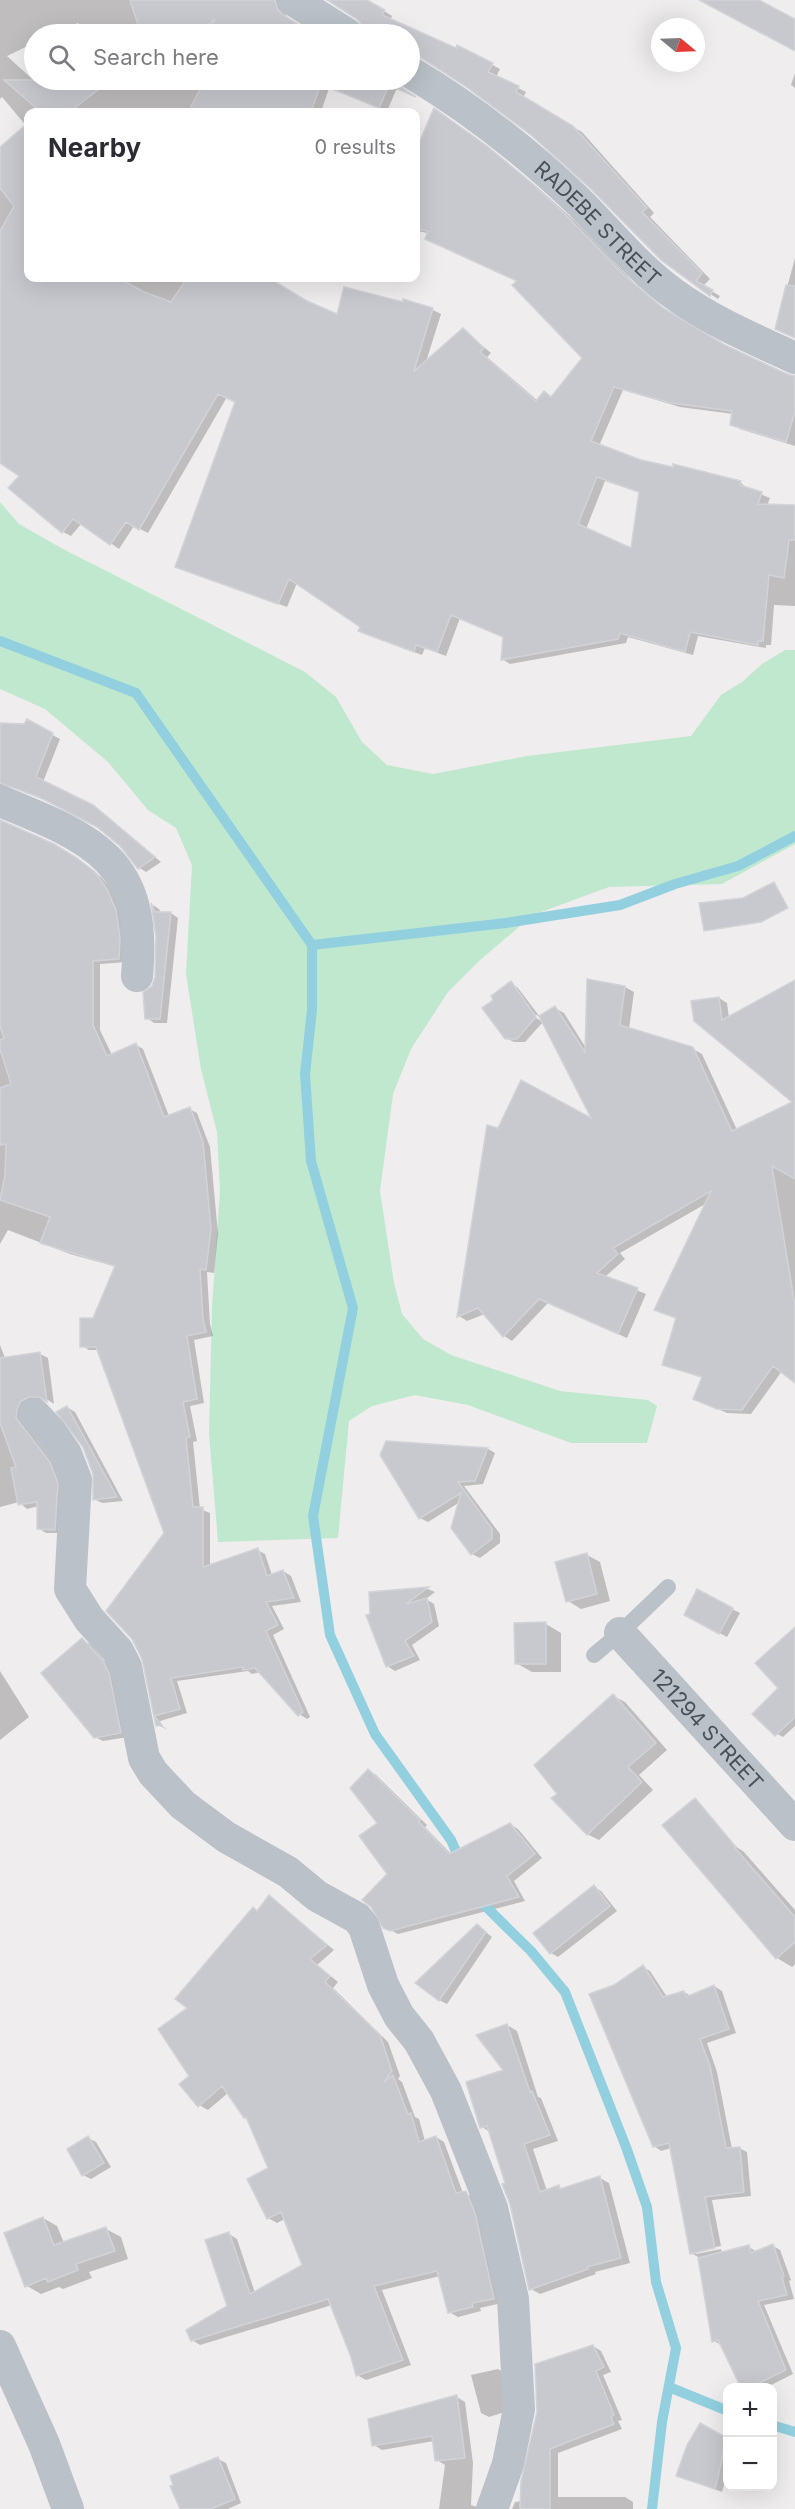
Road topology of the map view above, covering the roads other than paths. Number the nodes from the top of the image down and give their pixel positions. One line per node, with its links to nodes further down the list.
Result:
1 (293, 0): 2 (street)
2 (331, 24)
3 (420, 78): 4 (street, RADEBE STREET)
4 (795, 358)
5 (0, 801): 6 (street)
6 (137, 976)
7 (34, 1414): 14 (street)
8 (668, 1587): 9 (lane)
9 (620, 1633): 10 (lane); 11 (street, 121294 STREET)
10 (594, 1655)
11 (795, 1825)
12 (0, 2346): 13 (street)
13 (68, 2509)
14 (492, 2509)

